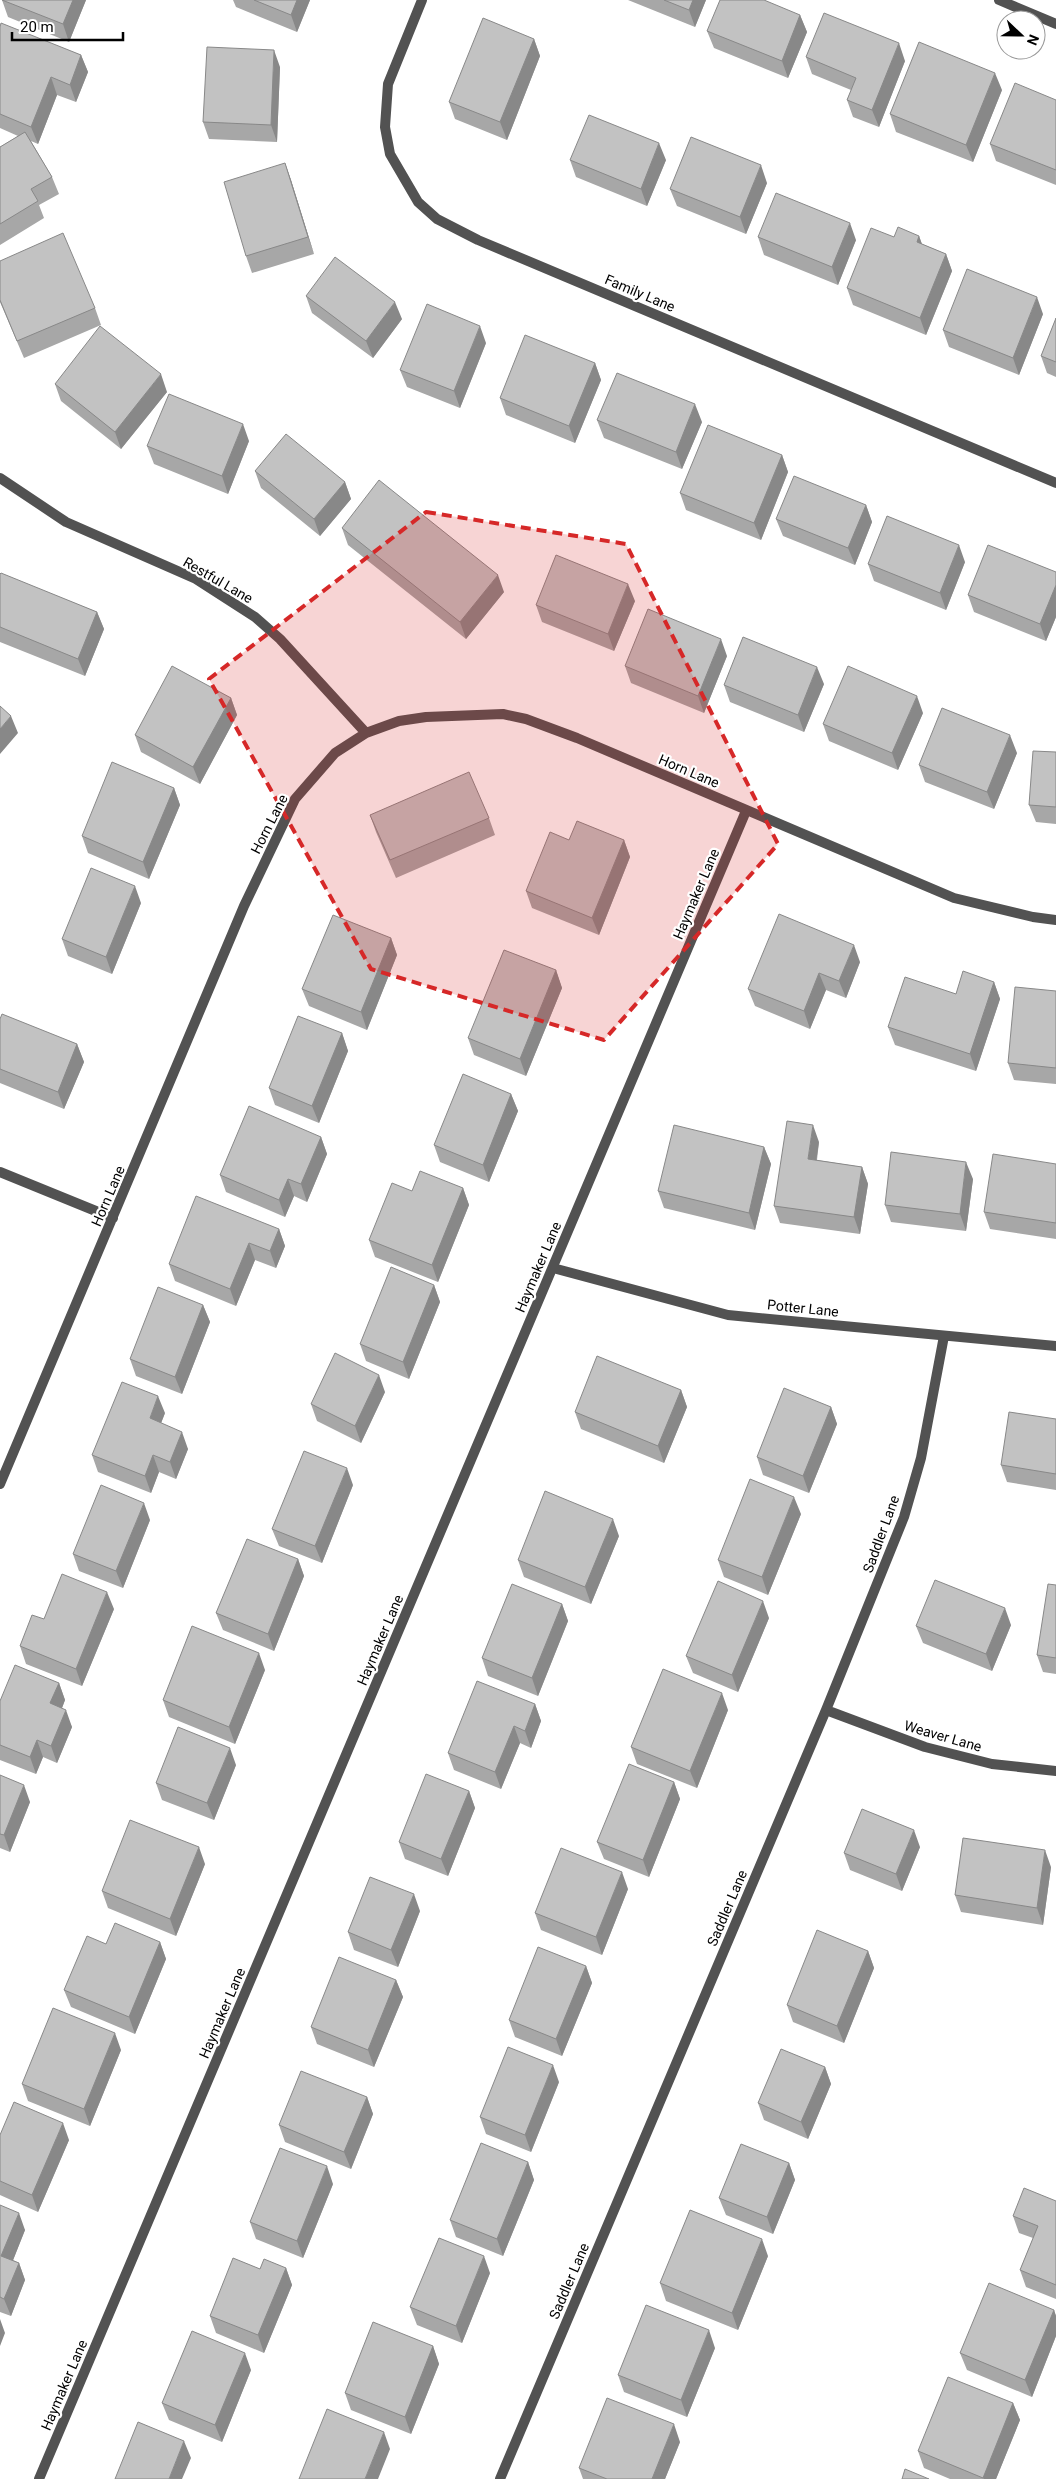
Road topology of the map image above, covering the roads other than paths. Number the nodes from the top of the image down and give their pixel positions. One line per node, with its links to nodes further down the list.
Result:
1 (422, 0): 5 (street, Family Lane)
2 (999, 0): 3 (street)
3 (1056, 24)
4 (0, 478): 6 (street, Restful Lane)
5 (1056, 483)
6 (366, 733): 7 (street, Horn Lane); 10 (street, Horn Lane)
7 (746, 811): 8 (street, Horn Lane); 11 (street, Haymaker Lane)
8 (1056, 920)
9 (0, 1172): 10 (street)
10 (113, 1218): 14 (street, Horn Lane)
11 (552, 1268): 12 (street, Potter Lane); 17 (street, Haymaker Lane)
12 (944, 1336): 13 (street, Potter Lane); 15 (street, Saddler Lane)
13 (1056, 1346)
14 (0, 1484)
15 (826, 1710): 16 (street, Weaver Lane); 18 (street, Saddler Lane)
16 (1056, 1771)
17 (39, 2479)
18 (500, 2479)

